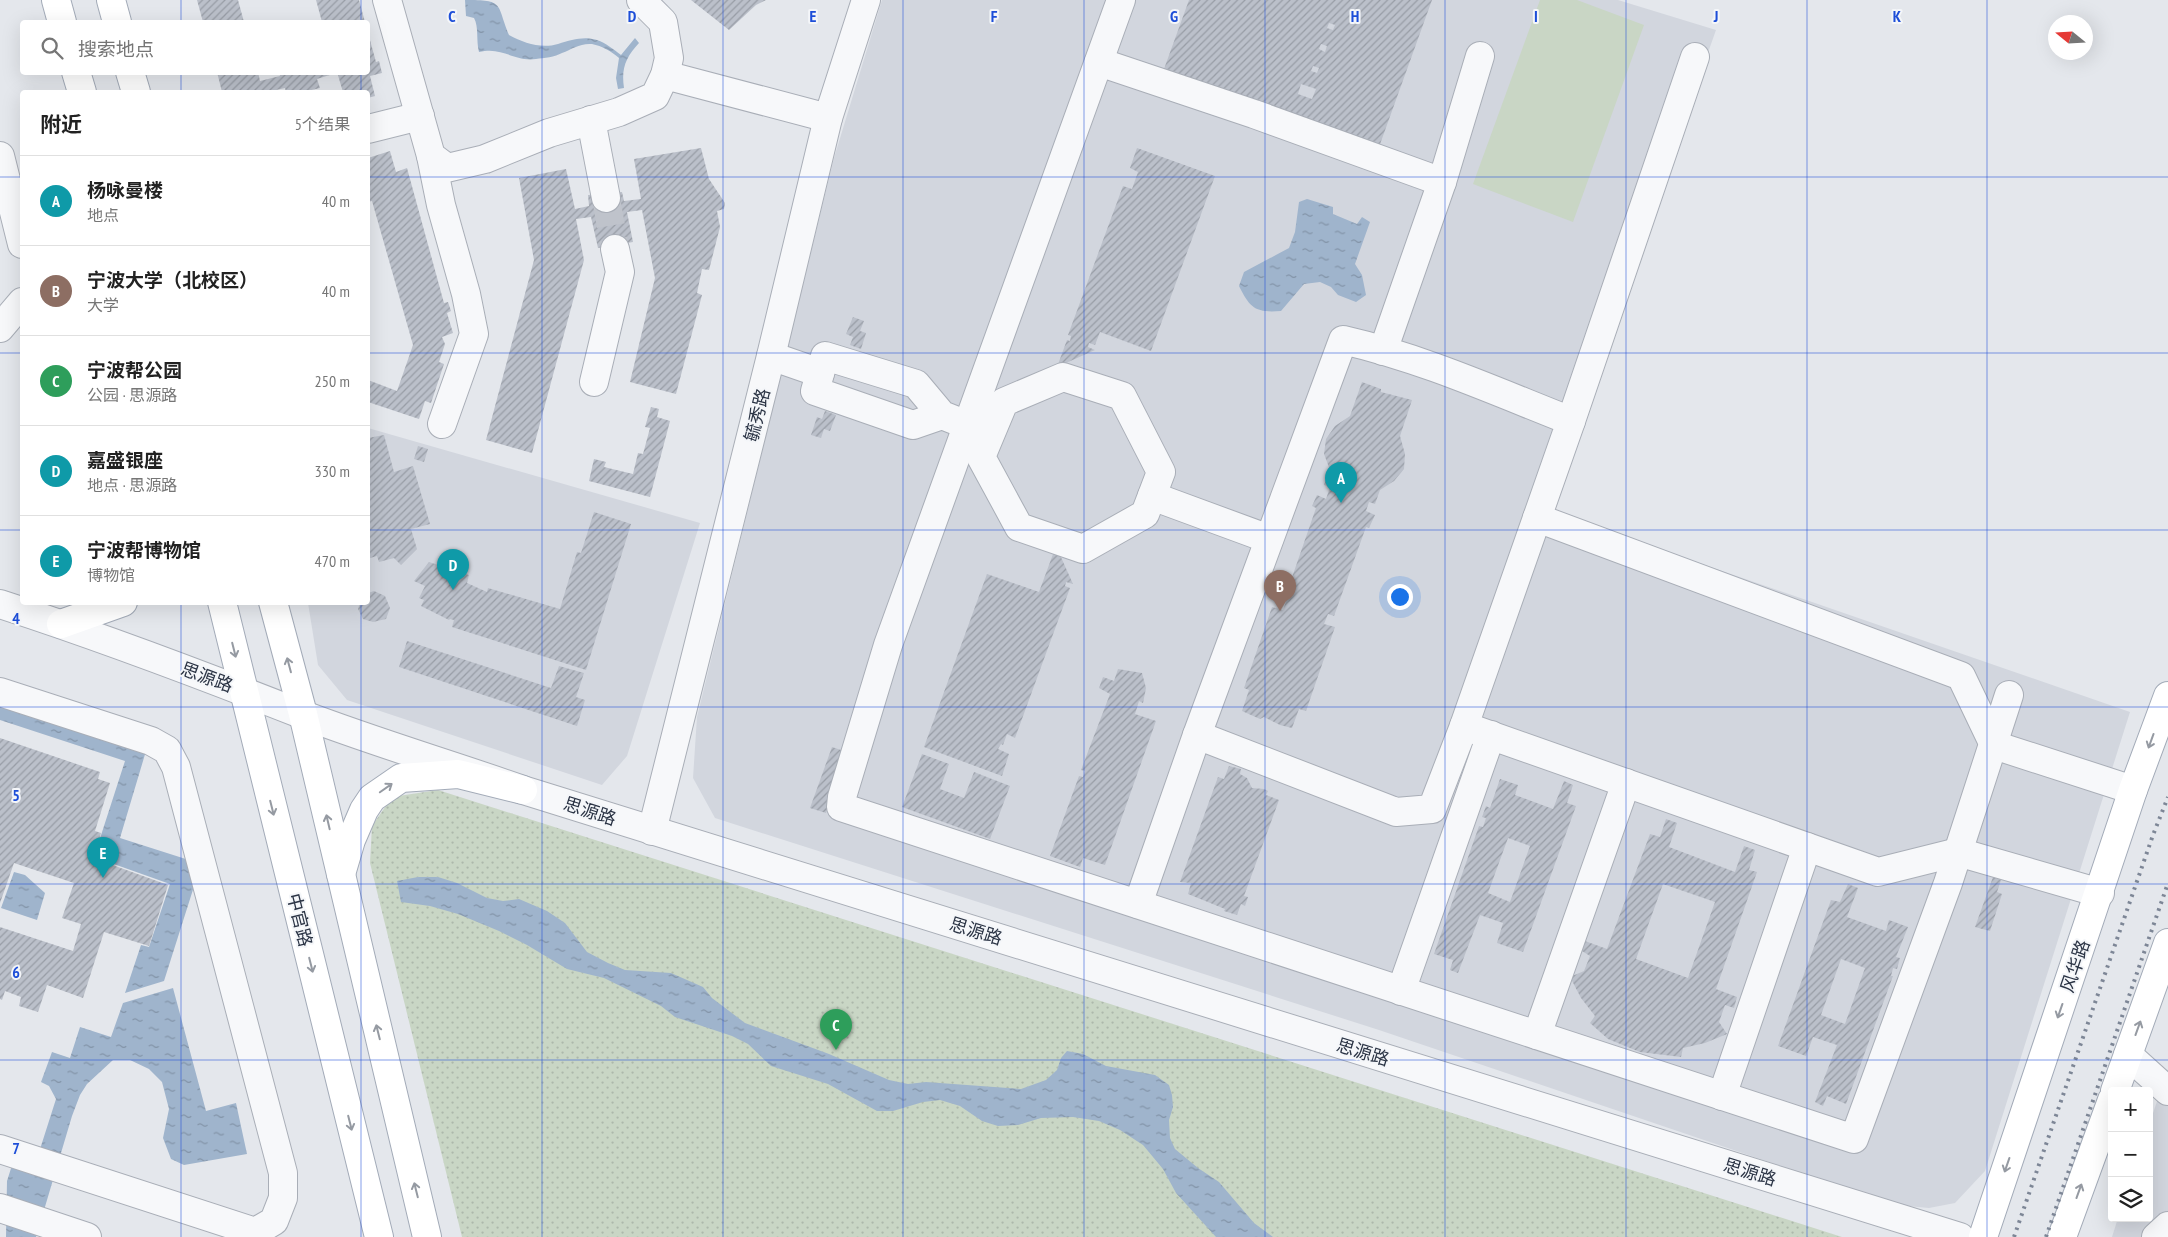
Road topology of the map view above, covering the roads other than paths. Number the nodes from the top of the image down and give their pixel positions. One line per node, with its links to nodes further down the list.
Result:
1 (56, 0): 7 (main road)
2 (111, 0): 8 (main road)
3 (387, 0): 17 (street)
4 (641, 0): 14 (street)
5 (866, 0): 18 (street, 毓秀路)
6 (1121, 0): 11 (street)
7 (61, 20)
8 (116, 20)
9 (1480, 56): 23 (street)
10 (1695, 57): 34 (street)
11 (1099, 62): 23 (street); 36 (street)
12 (77, 75): 15 (main road)
13 (131, 75): 16 (main road)
14 (665, 75): 18 (street); 19 (street)
15 (81, 90)
16 (135, 90)
17 (420, 116): 20 (street); 22 (street)
18 (828, 118): 30 (street, 毓秀路)
19 (591, 120): 22 (street); 24 (street)
20 (370, 128)
21 (0, 156): 25 (street)
22 (431, 156): 35 (street)
23 (1442, 182): 29 (street)
24 (606, 198)
25 (20, 236)
26 (616, 248): 32 (street)
27 (20, 304): 28 (street)
28 (0, 328)
29 (1383, 351): 34 (street); 39 (street)
30 (771, 356): 31 (street); 57 (street, 毓秀路)
31 (820, 372): 33 (street); 33 (street)
32 (594, 382)
33 (942, 415): 36 (street)
34 (1571, 421): 38 (street)
35 (442, 424)
36 (980, 430): 37 (street); 37 (street); 62 (street)
37 (1152, 496): 39 (street)
38 (1537, 518): 50 (street); 53 (street)
39 (1269, 539): 51 (street)
40 (0, 604): 44 (street, 思源路)
41 (115, 605): 44 (main road)
42 (223, 605): 45 (main road, 中官路, one-way to 45)
43 (274, 605): 49 (main road, one-way to 43)
44 (61, 624): 45 (street, 思源路)
45 (243, 690): 49 (street, 思源路); 74 (main road, 中官路, one-way to 74)
46 (0, 692): 71 (street)
47 (2009, 695): 53 (street)
48 (2168, 696): 56 (main road, 风华路, one-way to 56)
49 (303, 714): 55 (street, 思源路); 60 (main road, one-way to 49)
50 (1464, 726): 51 (street); 52 (street)
51 (1196, 735): 62 (street)
52 (1491, 735): 54 (street); 64 (street)
53 (1994, 744): 56 (street); 59 (street)
54 (1626, 783): 58 (street); 65 (street)
55 (523, 790): 57 (street, 思源路); 60 (main road, one-way to 55)
56 (2133, 790): 61 (main road, 风华路)
57 (652, 831): 77 (street, 思源路)
58 (1808, 847): 59 (street); 69 (street)
59 (1958, 852): 61 (street); 69 (street)
60 (340, 875): 76 (main road, one-way to 60)
61 (2100, 893): 78 (main road, 风华路, one-way to 78)
62 (1138, 904): 64 (street)
63 (2168, 942): 66 (main road, one-way to 63)
64 (1401, 991): 65 (street)
65 (1537, 1035): 69 (street)
66 (2128, 1055): 67 (main road); 68 (street)
67 (2116, 1087)
68 (2168, 1092)
69 (1722, 1096)
70 (2108, 1111): 79 (main road, one-way to 70)
71 (0, 1149)
72 (0, 1208): 75 (street)
73 (2168, 1226): 80 (street)
74 (374, 1232)
75 (88, 1237)
76 (427, 1237)
77 (1960, 1237)
78 (1983, 1237)
79 (2062, 1237)
80 (2156, 1237)

